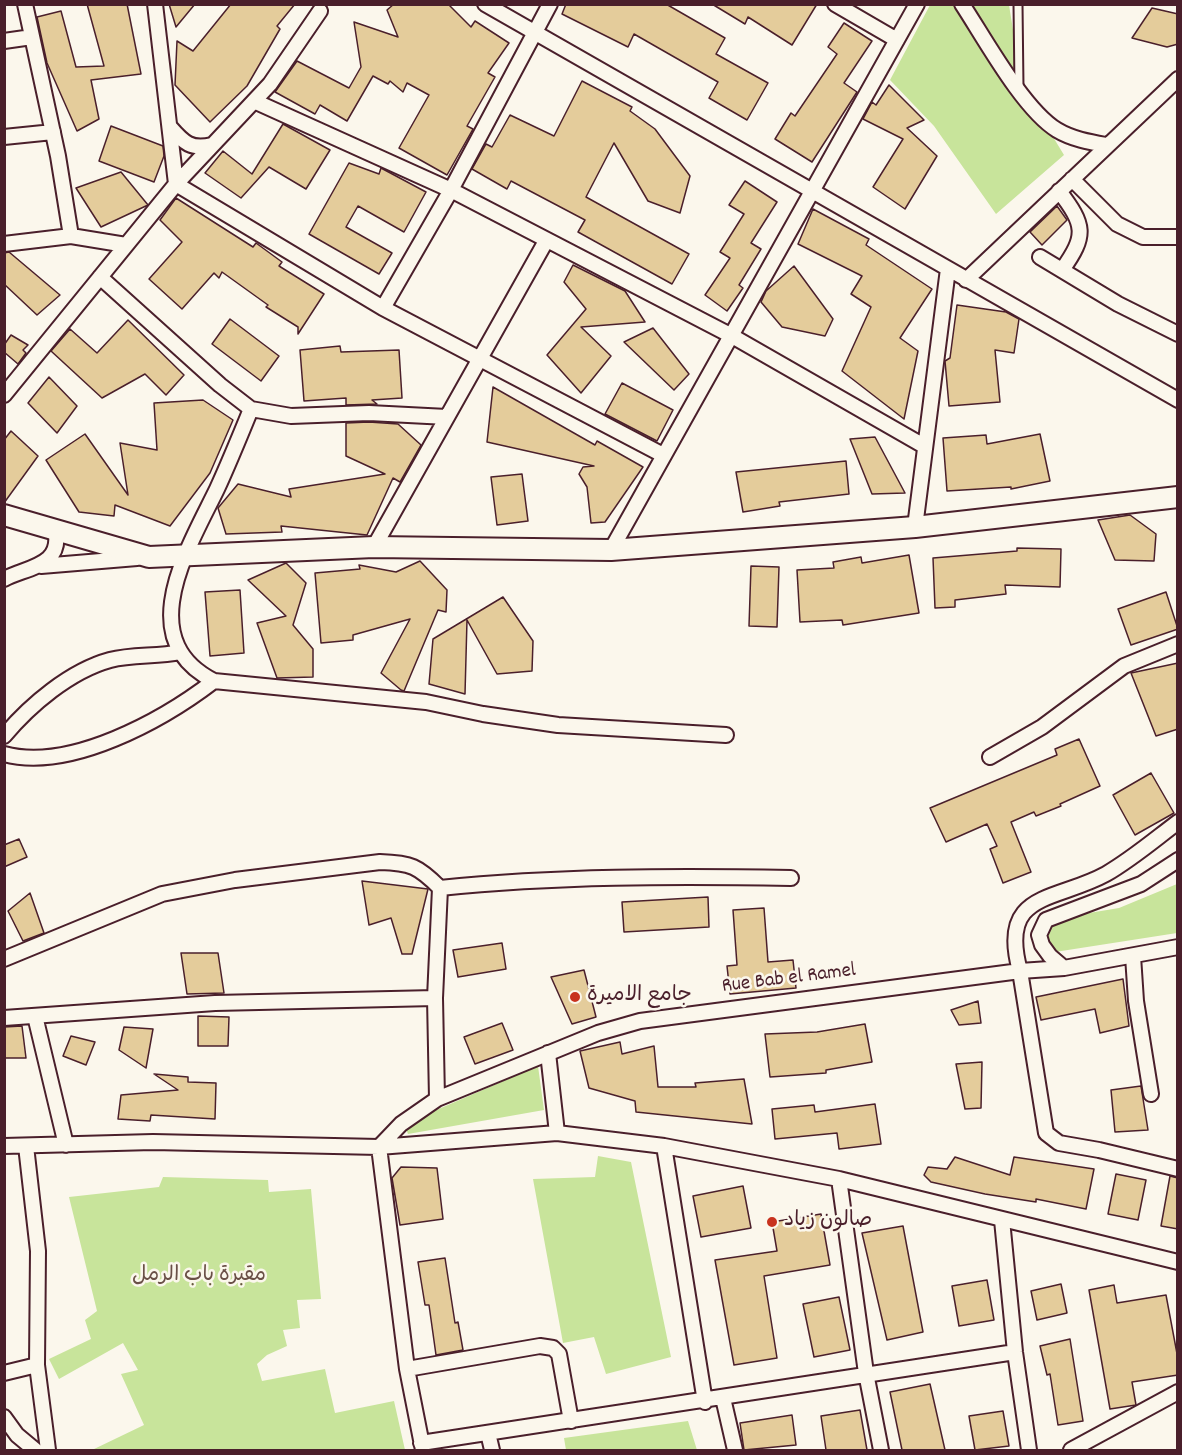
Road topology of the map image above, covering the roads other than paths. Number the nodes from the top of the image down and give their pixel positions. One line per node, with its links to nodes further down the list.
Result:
1 (25, 4): 11 (street)
2 (155, 4): 17 (street)
3 (485, 4): 10 (street)
4 (550, 4): 10 (street)
5 (835, 4): 12 (street)
6 (917, 4): 12 (street)
7 (962, 4): 15 (street)
8 (1018, 4): 15 (lane)
9 (323, 7): 16 (street)
10 (536, 33): 24 (street); 26 (street)
11 (32, 37): 13 (street); 18 (street)
12 (897, 40): 26 (street)
13 (4, 41)
14 (1178, 79): 20 (street)
15 (1019, 90): 20 (street)
16 (254, 101): 21 (street); 24 (street)
17 (170, 128): 21 (street); 23 (street)
18 (53, 132): 19 (street); 27 (street)
19 (4, 137)
20 (1106, 145): 22 (street)
21 (212, 146): 23 (street)
22 (1072, 179): 25 (street); 28 (street)
23 (176, 184): 31 (street); 37 (street)
24 (451, 190): 29 (street); 37 (street)
25 (1059, 191): 34 (street); 36 (street)
26 (812, 193): 33 (street); 39 (street)
27 (71, 236): 30 (street); 31 (street)
28 (1178, 237)
29 (546, 241): 39 (street); 40 (street)
30 (4, 244)
31 (126, 245): 35 (street)
32 (1040, 257): 34 (street)
33 (948, 270): 36 (street); 45 (street)
34 (1062, 270): 38 (street)
35 (100, 277): 41 (street); 43 (street)
36 (966, 280): 42 (street)
37 (382, 308): 40 (street)
38 (1178, 334)
39 (732, 336): 45 (street); 46 (street)
40 (478, 359): 44 (street); 46 (street)
41 (4, 395)
42 (1178, 400)
43 (251, 409): 44 (street); 55 (street)
44 (447, 417): 53 (street)
45 (924, 446): 51 (street)
46 (663, 455): 54 (street)
47 (1178, 484): 49 (street)
48 (1178, 497): 49 (street)
49 (1130, 504): 51 (street)
50 (4, 515): 52 (street)
51 (915, 527): 54 (street)
52 (55, 529): 56 (street); 57 (street)
53 (374, 547): 54 (street); 55 (street)
54 (611, 550)
55 (183, 556): 56 (street); 60 (street)
56 (149, 557): 57 (street)
57 (41, 566): 58 (street)
58 (4, 579)
59 (1178, 644): 65 (street)
60 (180, 652): 61 (street); 63 (street)
61 (214, 681): 62 (street); 64 (street)
62 (726, 735)
63 (4, 736)
64 (4, 754)
65 (990, 757)
66 (1178, 822): 74 (street)
67 (1178, 860): 73 (street)
68 (791, 878): 69 (street)
69 (440, 888): 72 (street); 75 (street)
70 (1178, 947): 71 (street, Rue Bab el Ramel)
71 (1133, 956): 73 (street, Rue Bab el Ramel); 79 (street)
72 (4, 959)
73 (1064, 968): 74 (street, Rue Bab el Ramel)
74 (1020, 972): 78 (street, Rue Bab el Ramel); 87 (street)
75 (435, 998): 76 (street); 80 (street)
76 (35, 1016): 77 (street); 82 (street)
77 (4, 1017)
78 (548, 1053): 80 (street, Rue Bab el Ramel); 81 (street)
79 (1151, 1094)
80 (437, 1099): 86 (street, Rue Bab el Ramel)
81 (556, 1133): 85 (street); 86 (street)
82 (66, 1145): 84 (street); 86 (street)
83 (4, 1146): 84 (street)
84 (26, 1146): 92 (street)
85 (664, 1146): 88 (street); 98 (street)
86 (379, 1147): 93 (street)
87 (1178, 1169)
88 (839, 1179): 89 (street); 95 (street)
89 (1002, 1220): 90 (street); 91 (street)
90 (1178, 1262)
91 (1016, 1352): 95 (street); 108 (street)
92 (37, 1365): 94 (street); 104 (street)
93 (407, 1369): 100 (street); 102 (street)
94 (4, 1373)
95 (866, 1373): 97 (street); 107 (street)
96 (1178, 1392): 109 (street)
97 (723, 1398): 98 (street); 106 (street)
98 (705, 1401): 100 (street)
99 (4, 1417): 103 (street)
100 (571, 1421): 101 (street)
101 (488, 1433): 102 (street); 105 (street)
102 (422, 1447)
103 (35, 1450)
104 (48, 1450)
105 (492, 1450)
106 (735, 1450)
107 (881, 1450)
108 (1029, 1450)
109 (1071, 1450)

